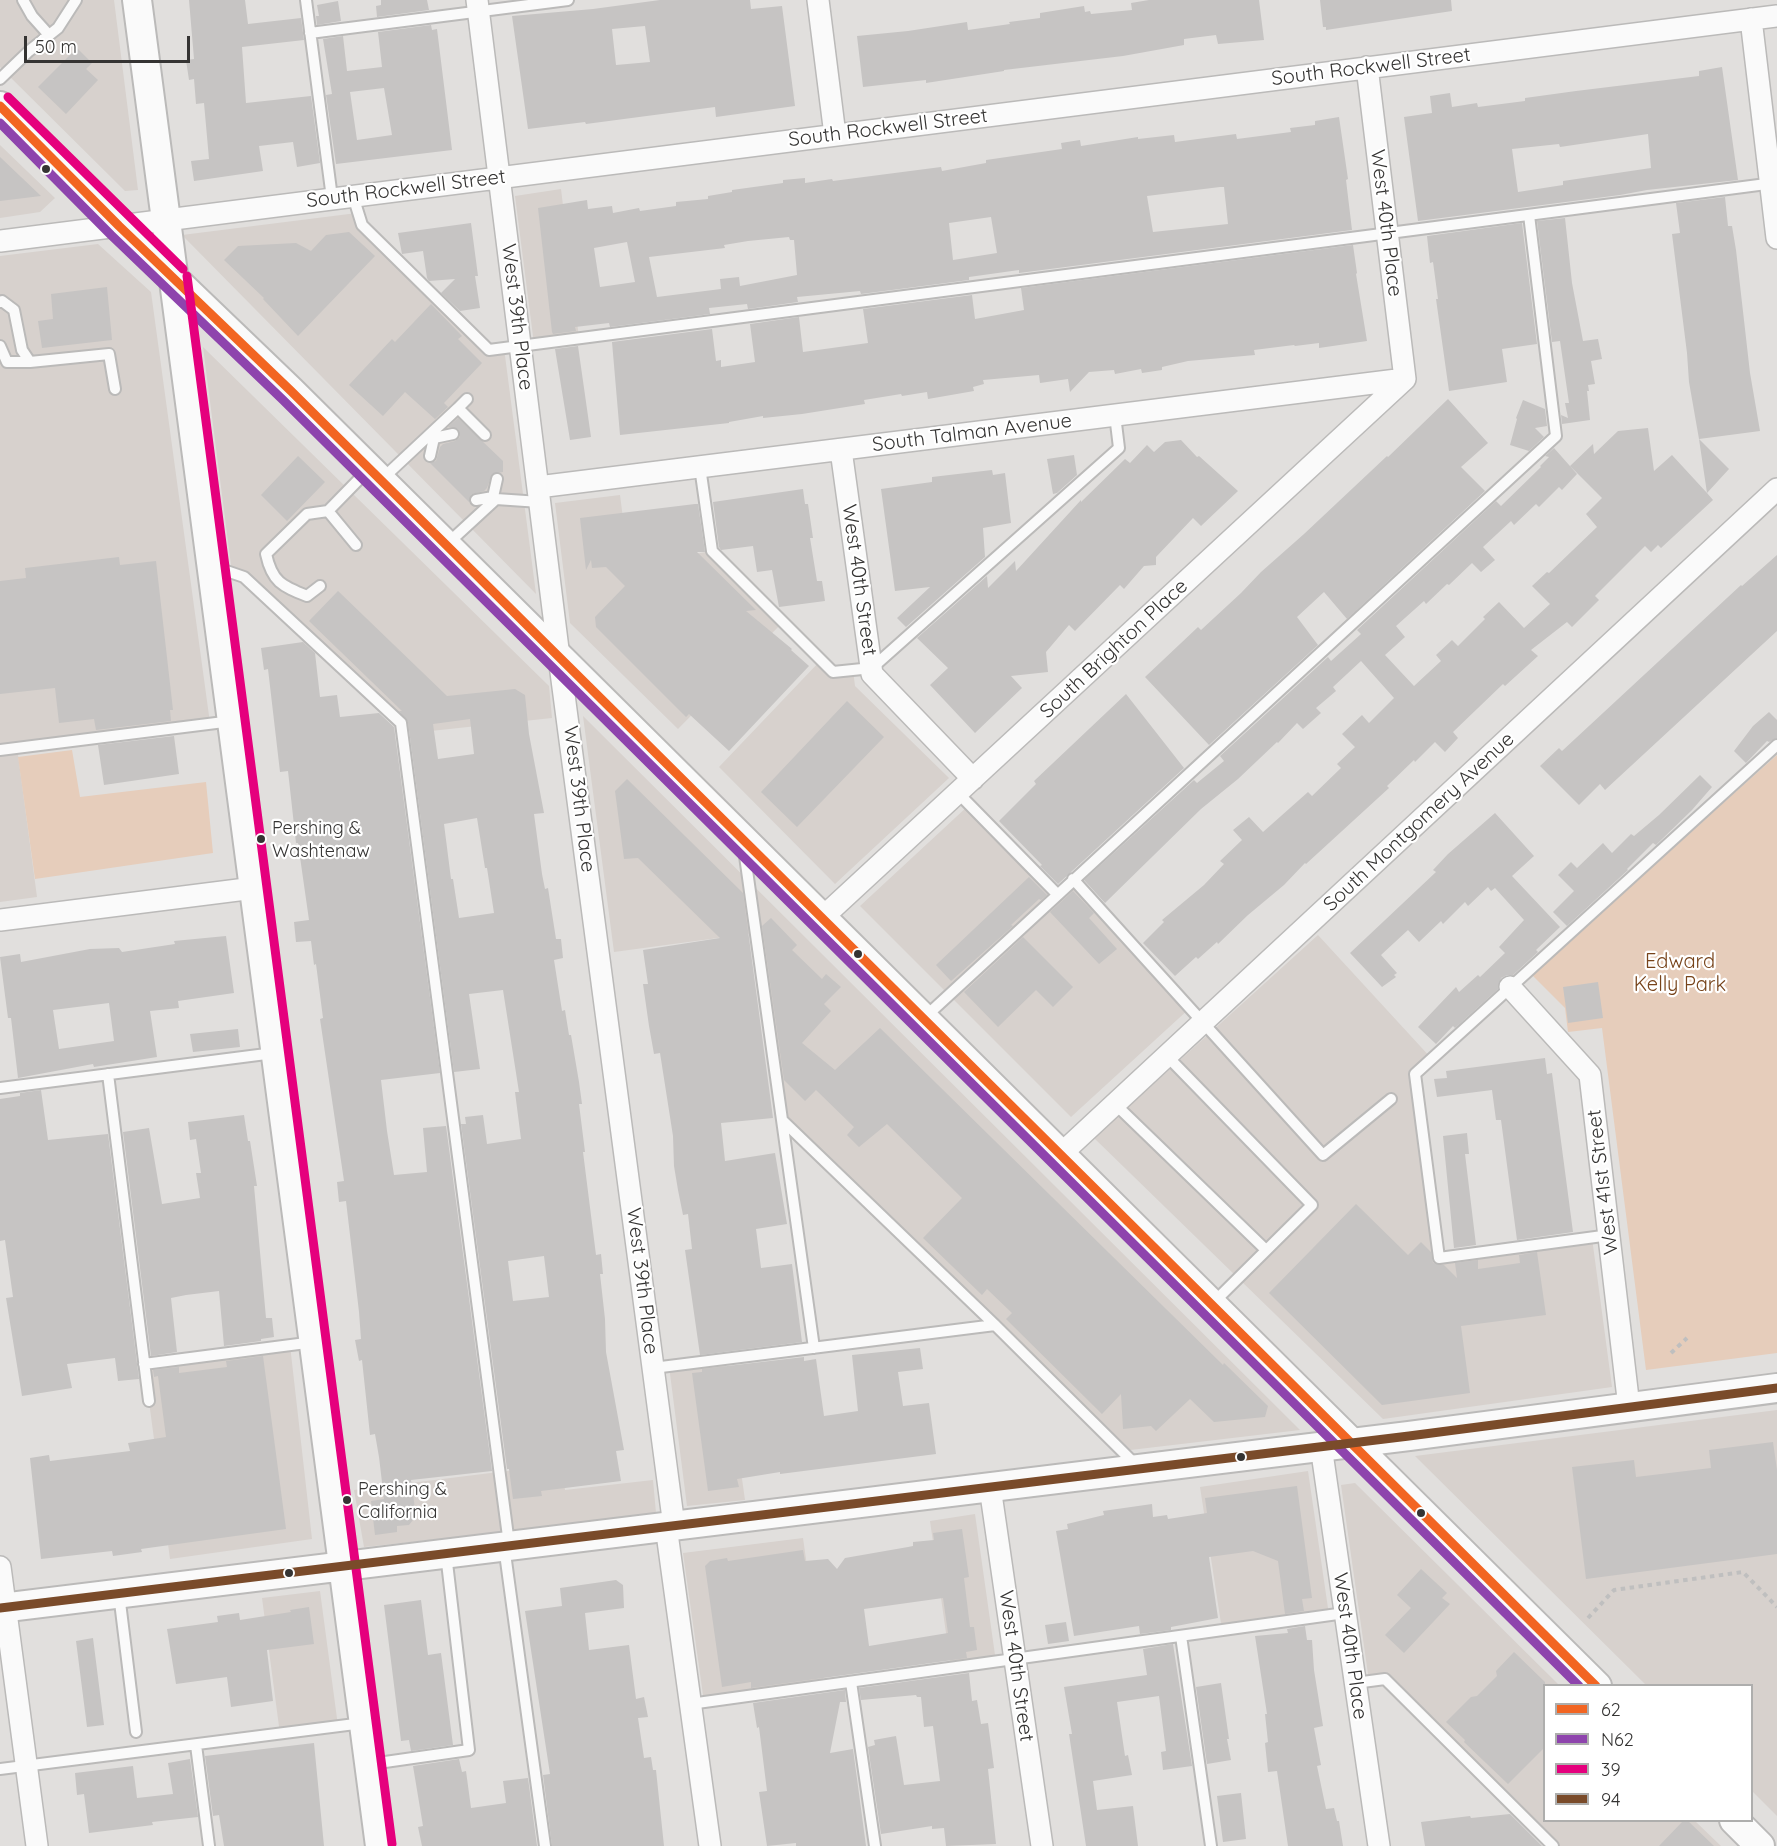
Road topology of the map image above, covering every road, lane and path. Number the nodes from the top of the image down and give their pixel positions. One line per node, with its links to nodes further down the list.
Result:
1 (23, 0): 11 (lane)
2 (76, 0): 11 (lane)
3 (137, 0): 20 (main road)
4 (306, 0): 10 (lane)
5 (568, 0): 7 (lane)
6 (818, 0): 15 (street)
7 (478, 6): 10 (lane); 16 (street, West 39th Place)
8 (1777, 16): 9 (street, South Rockwell Street)
9 (1751, 19): 12 (street, South Rockwell Street); 17 (street)
10 (310, 33): 18 (lane)
11 (49, 35): 13 (lane)
12 (1367, 67): 15 (street, South Rockwell Street); 22 (street, West 40th Place)
13 (0, 79)
14 (0, 106): 21 (main road)
15 (835, 135): 16 (street, South Rockwell Street)
16 (500, 177): 18 (street, South Rockwell Street); 28 (street, West 39th Place)
17 (1774, 183): 19 (lane); 23 (street)
18 (342, 197): 20 (street, South Rockwell Street); 28 (lane)
19 (1529, 215): 22 (lane); 59 (lane)
20 (166, 219): 21 (street, South Rockwell Street); 25 (main road)
21 (119, 226): 24 (street, South Rockwell Street); 25 (main road)
22 (1388, 233): 28 (lane); 30 (street, West 40th Place)
23 (1777, 238)
24 (0, 241)
25 (175, 278): 41 (main road); 50 (main road)
26 (0, 302): 29 (lane)
27 (0, 346): 29 (lane)
28 (521, 346): 45 (street, West 39th Place)
29 (30, 362): 31 (lane)
30 (1406, 379): 34 (street, South Talman Avenue); 57 (street, South Brighton Place)
31 (115, 389)
32 (467, 399): 33 (lane)
33 (458, 408): 36 (lane); 37 (lane)
34 (1115, 416): 38 (street, South Talman Avenue); 53 (lane)
35 (453, 434): 37 (lane)
36 (484, 435)
37 (435, 439): 39 (lane); 41 (lane)
38 (841, 450): 40 (street, South Talman Avenue); 53 (street, West 40th Street)
39 (430, 456)
40 (700, 467): 45 (street, South Talman Avenue); 53 (lane)
41 (375, 475): 47 (lane); 49 (main road)
42 (497, 479): 44 (lane)
43 (1777, 489): 66 (street, South Montgomery Avenue)
44 (491, 495): 45 (lane); 46 (lane); 49 (lane)
45 (539, 495): 52 (street, West 39th Place)
46 (476, 500)
47 (328, 511): 48 (lane); 51 (lane)
48 (356, 545)
49 (445, 545): 52 (main road)
50 (212, 565): 54 (main road); 93 (lane)
51 (320, 586)
52 (559, 657): 58 (main road); 84 (street, West 39th Place)
53 (872, 668): 57 (street, West 40th Street)
54 (233, 721): 56 (lane); 60 (main road)
55 (1777, 745): 64 (lane)
56 (0, 750)
57 (966, 786): 61 (lane); 62 (street, South Brighton Place)
58 (743, 839): 62 (main road); 73 (lane)
59 (1073, 879): 61 (lane); 66 (lane)
60 (254, 888): 63 (street); 67 (main road)
61 (1057, 894): 65 (lane)
62 (822, 918): 65 (main road)
63 (0, 920)
64 (1510, 987): 75 (street, West 41st Street); 75 (lane)
65 (923, 1018): 74 (main road)
66 (1203, 1023): 68 (street, South Montgomery Avenue); 71 (lane)
67 (276, 1053): 69 (lane); 80 (main road)
68 (1167, 1056): 72 (street, South Montgomery Avenue); 76 (lane)
69 (108, 1074): 70 (lane); 83 (lane)
70 (0, 1088)
71 (1391, 1099)
72 (1115, 1104): 74 (street, South Montgomery Avenue); 76 (lane)
73 (782, 1120): 78 (lane); 81 (lane)
74 (1061, 1154): 77 (main road)
75 (1610, 1235): 87 (street, West 41st Street)
76 (1266, 1250): 77 (lane)
77 (1212, 1304): 88 (main road)
78 (995, 1325): 81 (lane); 90 (lane)
79 (1687, 1338): 82 (path)
80 (314, 1342): 83 (lane); 95 (main road)
81 (814, 1348): 84 (lane)
82 (1671, 1353)
83 (144, 1364): 86 (lane)
84 (653, 1368): 92 (street, West 39th Place)
85 (1777, 1388): 87 (main road)
86 (149, 1401)
87 (1629, 1407): 88 (main road)
88 (1352, 1442): 89 (main road); 106 (main road)
89 (1321, 1446): 90 (main road); 100 (street, West 40th Place)
90 (1140, 1468): 91 (main road)
91 (990, 1487): 92 (main road); 103 (street, West 40th Street)
92 (670, 1526): 93 (main road); 107 (street, West 39th Place)
93 (507, 1546): 94 (main road); 118 (lane)
94 (446, 1553): 95 (main road); 111 (lane)
95 (344, 1566): 97 (main road); 108 (main road)
96 (0, 1567): 99 (street)
97 (118, 1594): 99 (main road); 109 (lane)
98 (1777, 1607): 101 (path)
99 (3, 1608): 112 (street)
100 (1345, 1613): 102 (lane); 105 (street, West 40th Place)
101 (1588, 1618)
102 (1181, 1636): 103 (lane); 122 (lane)
103 (1015, 1659): 104 (lane); 121 (street, West 40th Street)
104 (851, 1682): 107 (lane); 120 (lane)
105 (1355, 1683): 123 (street, West 40th Place); 124 (lane)
106 (1595, 1684)
107 (690, 1704): 119 (street, West 39th Place)
108 (364, 1723): 110 (lane); 111 (main road)
109 (136, 1732)
110 (196, 1745): 112 (lane); 116 (lane)
111 (369, 1764): 117 (main road)
112 (26, 1766): 113 (lane); 115 (street)
113 (0, 1768)
114 (1735, 1822): 125 (main road)
115 (37, 1846)
116 (209, 1846)
117 (380, 1846)
118 (545, 1846)
119 (710, 1846)
120 (875, 1846)
121 (1042, 1846)
122 (1211, 1846)
123 (1379, 1846)
124 (1553, 1846)
125 (1760, 1846)

